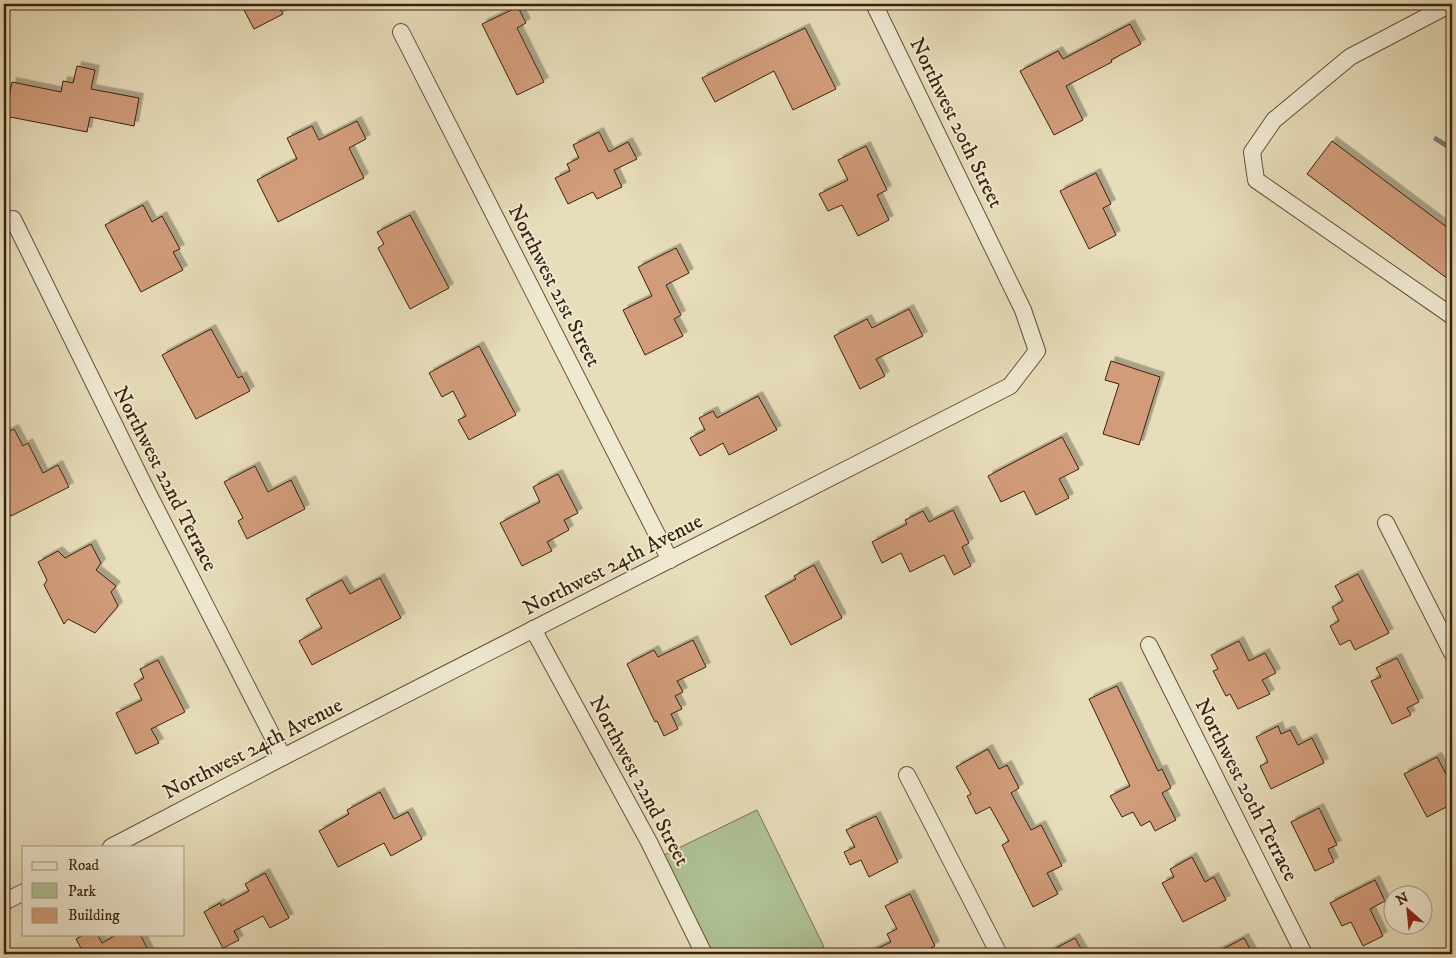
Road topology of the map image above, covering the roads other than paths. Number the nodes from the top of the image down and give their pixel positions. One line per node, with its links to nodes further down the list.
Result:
1 (874, 4): 5 (street, Northwest 20th Street)
2 (1451, 4): 6 (street)
3 (400, 32): 8 (street, Northwest 21st Street)
4 (13, 219): 12 (street, Northwest 22nd Terrace)
5 (1000, 262): 8 (street, Northwest 24th Avenue)
6 (1452, 316)
7 (1386, 523): 11 (street)
8 (670, 560): 9 (street, Northwest 24th Avenue)
9 (533, 629): 12 (street, Northwest 24th Avenue); 17 (street, Northwest 22nd Street)
10 (1149, 645): 19 (street, Northwest 20th Terrace)
11 (1452, 653)
12 (283, 757): 14 (street, Northwest 24th Avenue)
13 (907, 775): 18 (street)
14 (113, 846)
15 (22, 893): 16 (street)
16 (4, 902)
17 (704, 954)
18 (999, 954)
19 (1304, 954)

